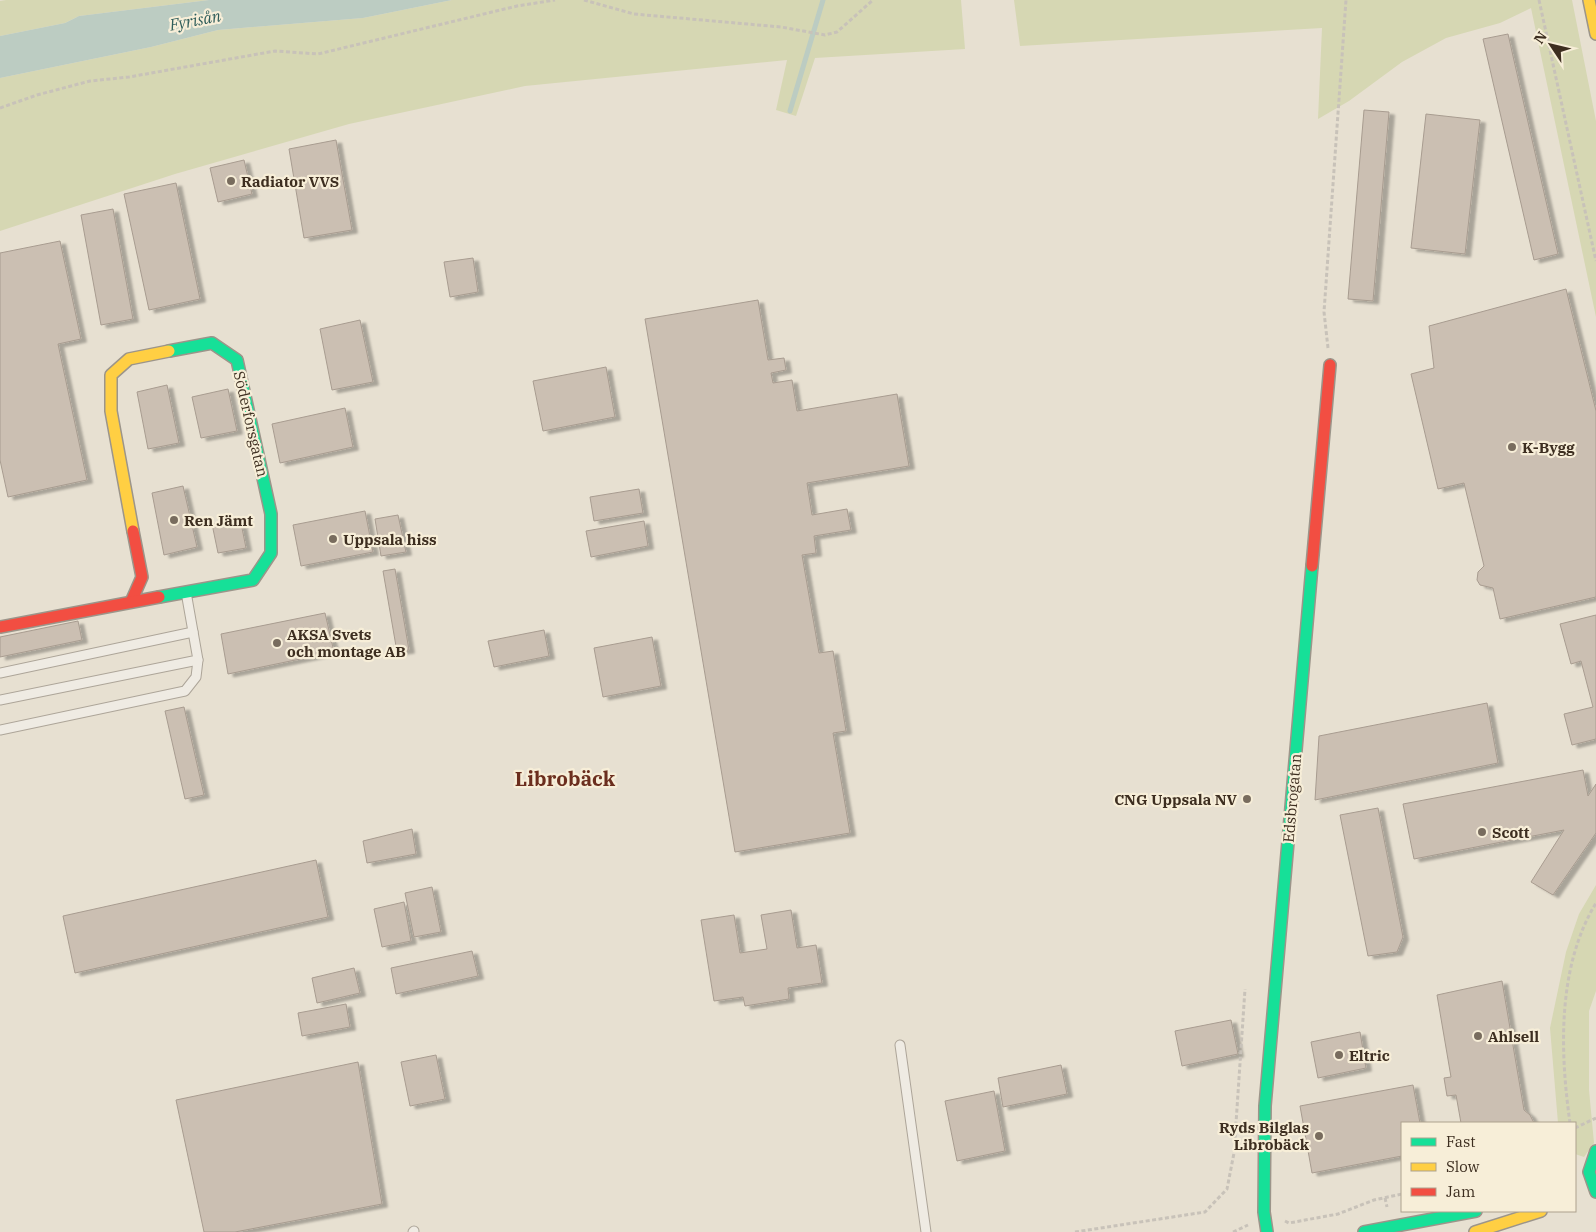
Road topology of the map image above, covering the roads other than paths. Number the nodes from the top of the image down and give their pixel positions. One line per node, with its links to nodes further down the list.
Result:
1 (1589, 0): 2 (street)
2 (1596, 34)
3 (1330, 365): 20 (street, Edsbrogatan)
4 (186, 592): 5 (street, Söderforsgatan); 5 (street, Söderforsgatan); 7 (lane)
5 (131, 602): 6 (street, Söderforsgatan)
6 (0, 627)
7 (193, 632): 8 (lane); 9 (lane)
8 (198, 660): 10 (lane); 11 (lane)
9 (0, 673)
10 (0, 700)
11 (0, 730)
12 (900, 1045): 19 (lane)
13 (1596, 1151): 14 (street)
14 (1590, 1164): 15 (street); 16 (street)
15 (1576, 1172)
16 (1593, 1196)
17 (1471, 1212): 21 (street)
18 (1538, 1212): 22 (street)
19 (926, 1232)
20 (1267, 1232)
21 (1364, 1232)
22 (1475, 1232)

